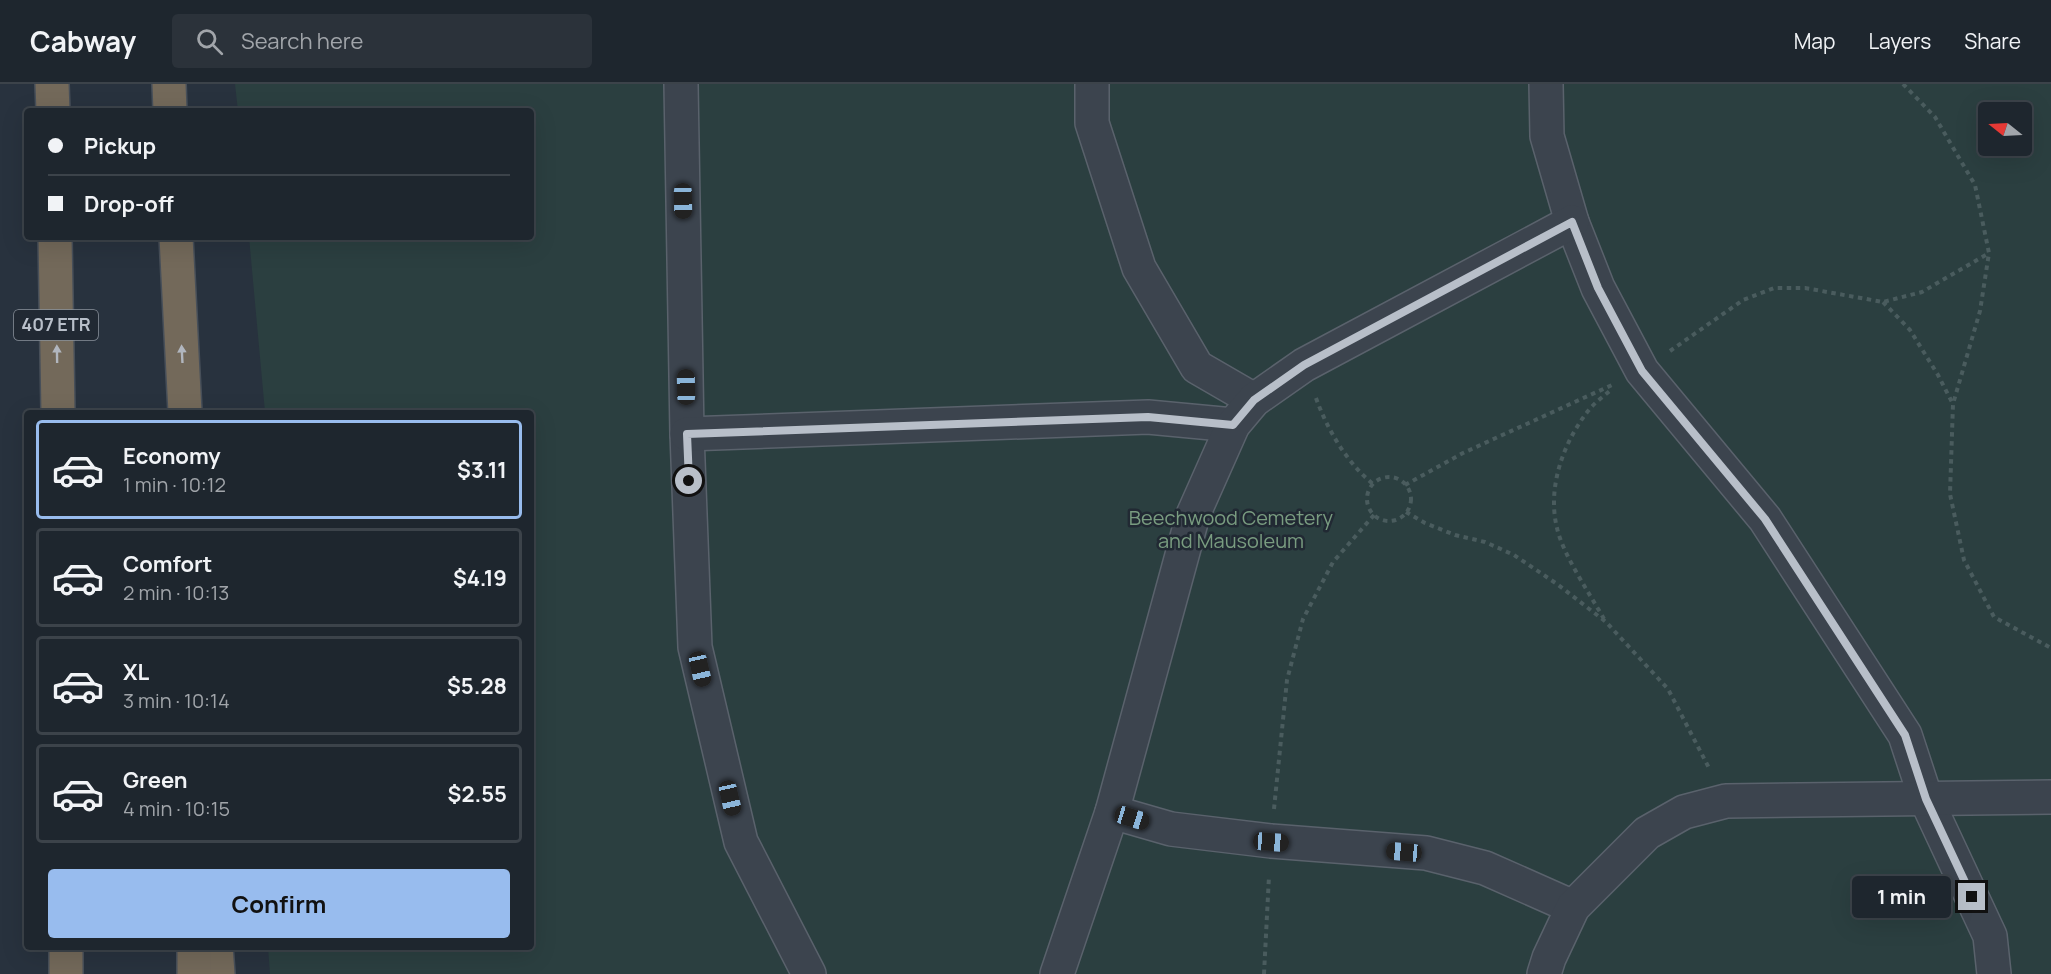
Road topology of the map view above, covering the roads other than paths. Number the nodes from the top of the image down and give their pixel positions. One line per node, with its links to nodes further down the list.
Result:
1 (52, 84): 6 (highway)
2 (169, 84): 7 (highway)
3 (681, 84): 15 (lane)
4 (1092, 84): 11 (lane)
5 (1546, 84): 8 (lane)
6 (53, 108)
7 (170, 108)
8 (1572, 222): 11 (lane); 17 (lane)
9 (55, 240): 12 (highway, 407 ETR, one-way to 9)
10 (176, 240): 13 (highway, one-way to 10)
11 (1254, 400): 14 (lane)
12 (58, 410)
13 (185, 410)
14 (1233, 425): 15 (lane); 18 (lane)
15 (687, 434): 26 (lane)
16 (2051, 797): 17 (lane)
17 (1926, 799): 19 (lane); 29 (lane)
18 (1112, 812): 19 (lane); 27 (lane)
19 (1573, 907): 28 (lane)
20 (66, 950): 23 (highway)
21 (194, 950): 24 (highway)
22 (216, 950): 25 (highway)
23 (66, 974)
24 (194, 974)
25 (218, 974)
26 (809, 974)
27 (1057, 974)
28 (1544, 974)
29 (1994, 974)

